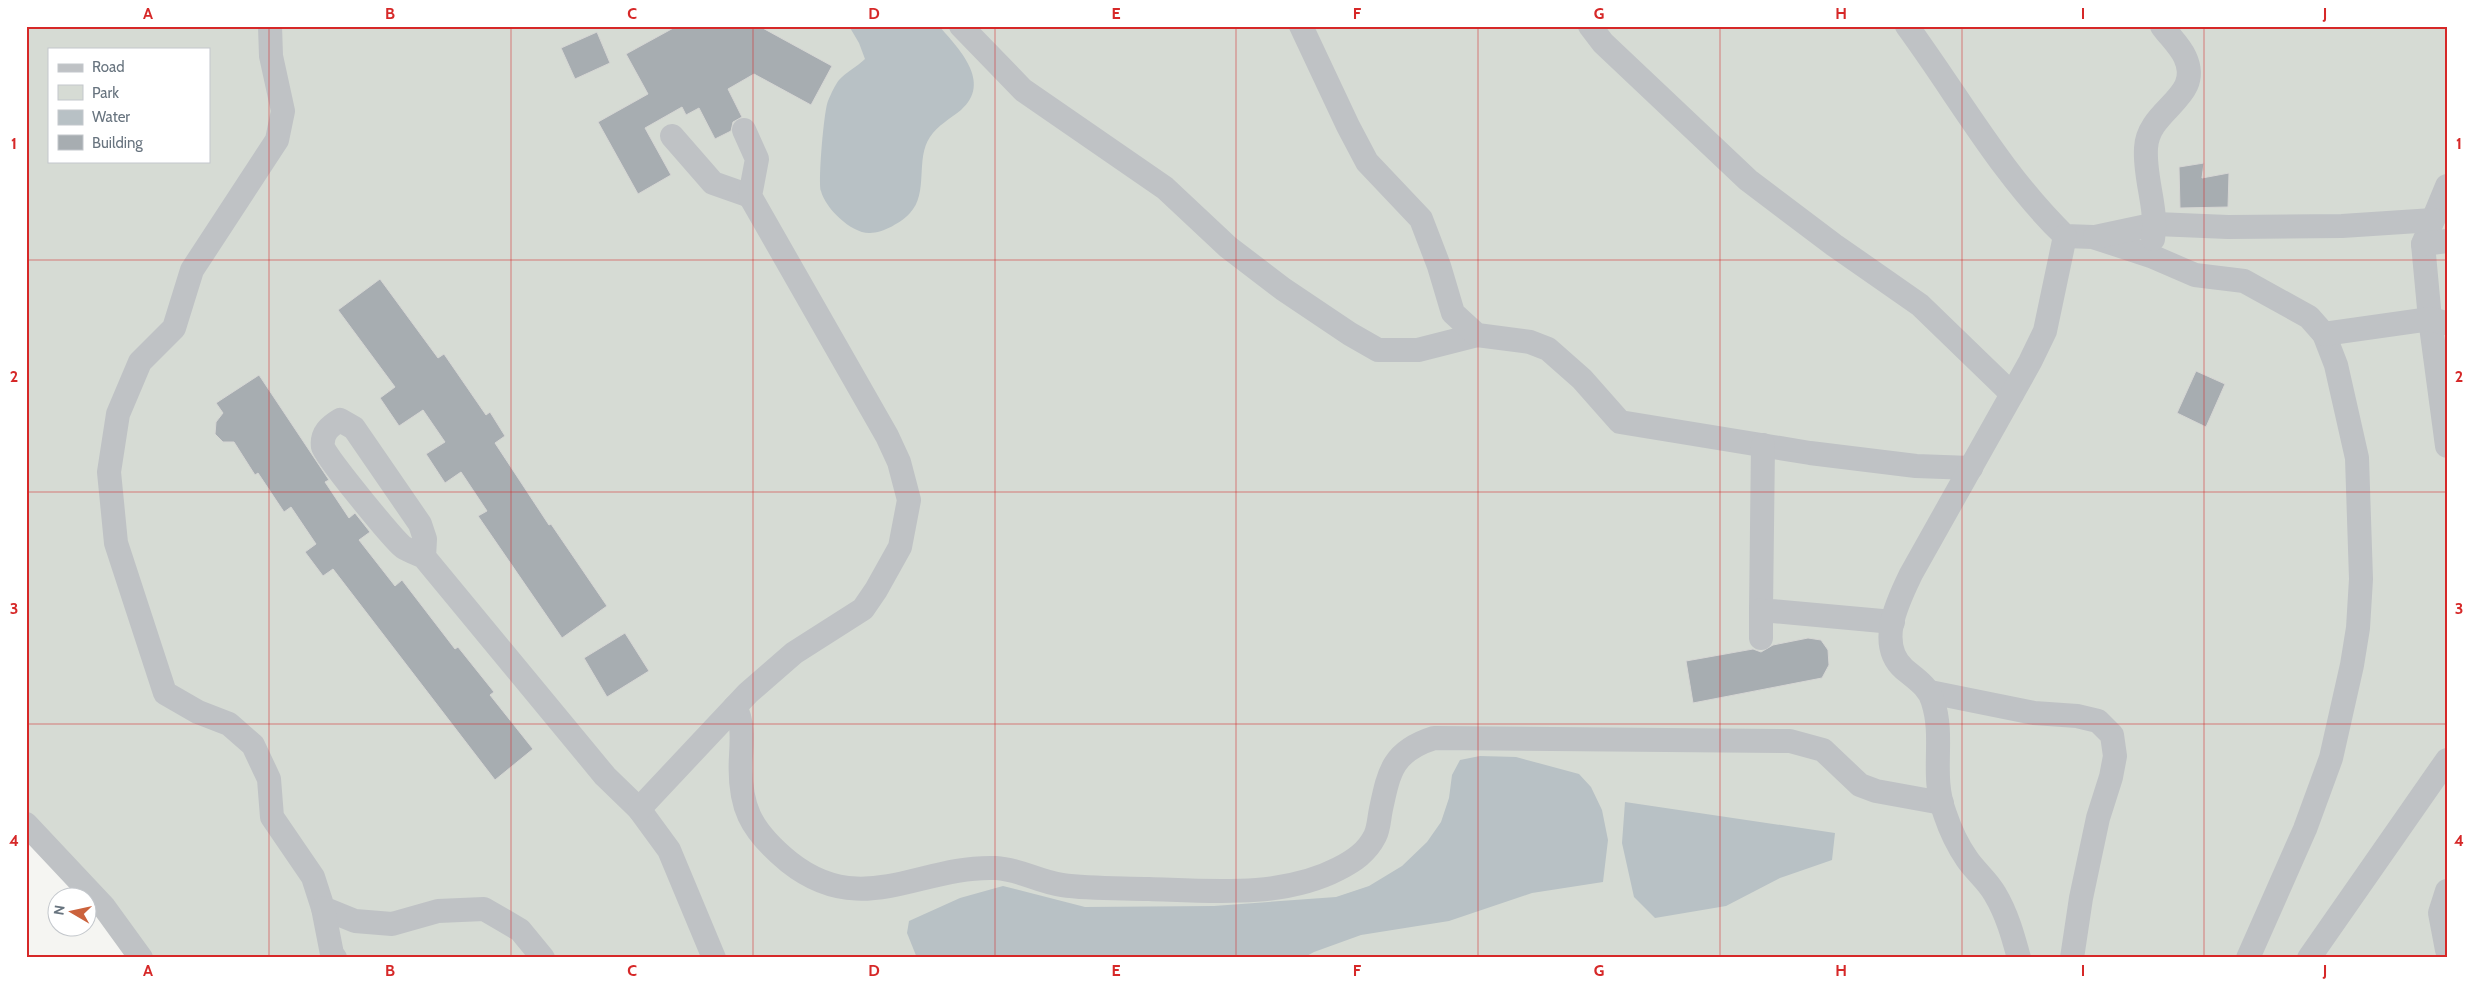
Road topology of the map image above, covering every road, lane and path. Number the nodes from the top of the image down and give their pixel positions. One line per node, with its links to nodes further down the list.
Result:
1 (270, 26): 36 (street)
2 (961, 26): 20 (street)
3 (1301, 26): 20 (street)
4 (1590, 26): 21 (street)
5 (1907, 26): 13 (street)
6 (2162, 26): 12 (street)
7 (744, 130): 10 (street)
8 (672, 136): 10 (street)
9 (2447, 186): 11 (street)
10 (750, 196): 30 (street)
11 (2434, 220): 12 (street); 16 (street)
12 (2156, 224): 14 (street); 17 (street)
13 (2065, 236): 14 (street); 21 (street)
14 (2093, 237): 17 (street)
15 (2447, 241): 16 (street)
16 (2423, 244): 18 (street)
17 (2151, 256): 19 (street)
18 (2438, 321): 19 (street); 23 (street)
19 (2324, 334): 44 (street)
20 (1476, 335): 22 (street)
21 (2012, 394): 24 (street)
22 (1763, 445): 24 (street); 26 (street)
23 (2447, 446)
24 (1972, 468): 27 (street)
25 (424, 557): 25 (street); 33 (street)
26 (1761, 610): 27 (street); 28 (street)
27 (1892, 622): 29 (street)
28 (1761, 638)
29 (1930, 692): 32 (street); 43 (street)
30 (735, 707): 32 (street); 33 (street)
31 (2444, 771): 45 (street)
32 (1942, 803): 42 (street)
33 (639, 809): 41 (street)
34 (26, 824): 38 (street)
35 (2447, 891): 37 (street)
36 (323, 908): 39 (street); 40 (street)
37 (2447, 950)
38 (141, 958)
39 (336, 958)
40 (543, 958)
41 (714, 958)
42 (2019, 958)
43 (2072, 958)
44 (2248, 958)
45 (2309, 958)

